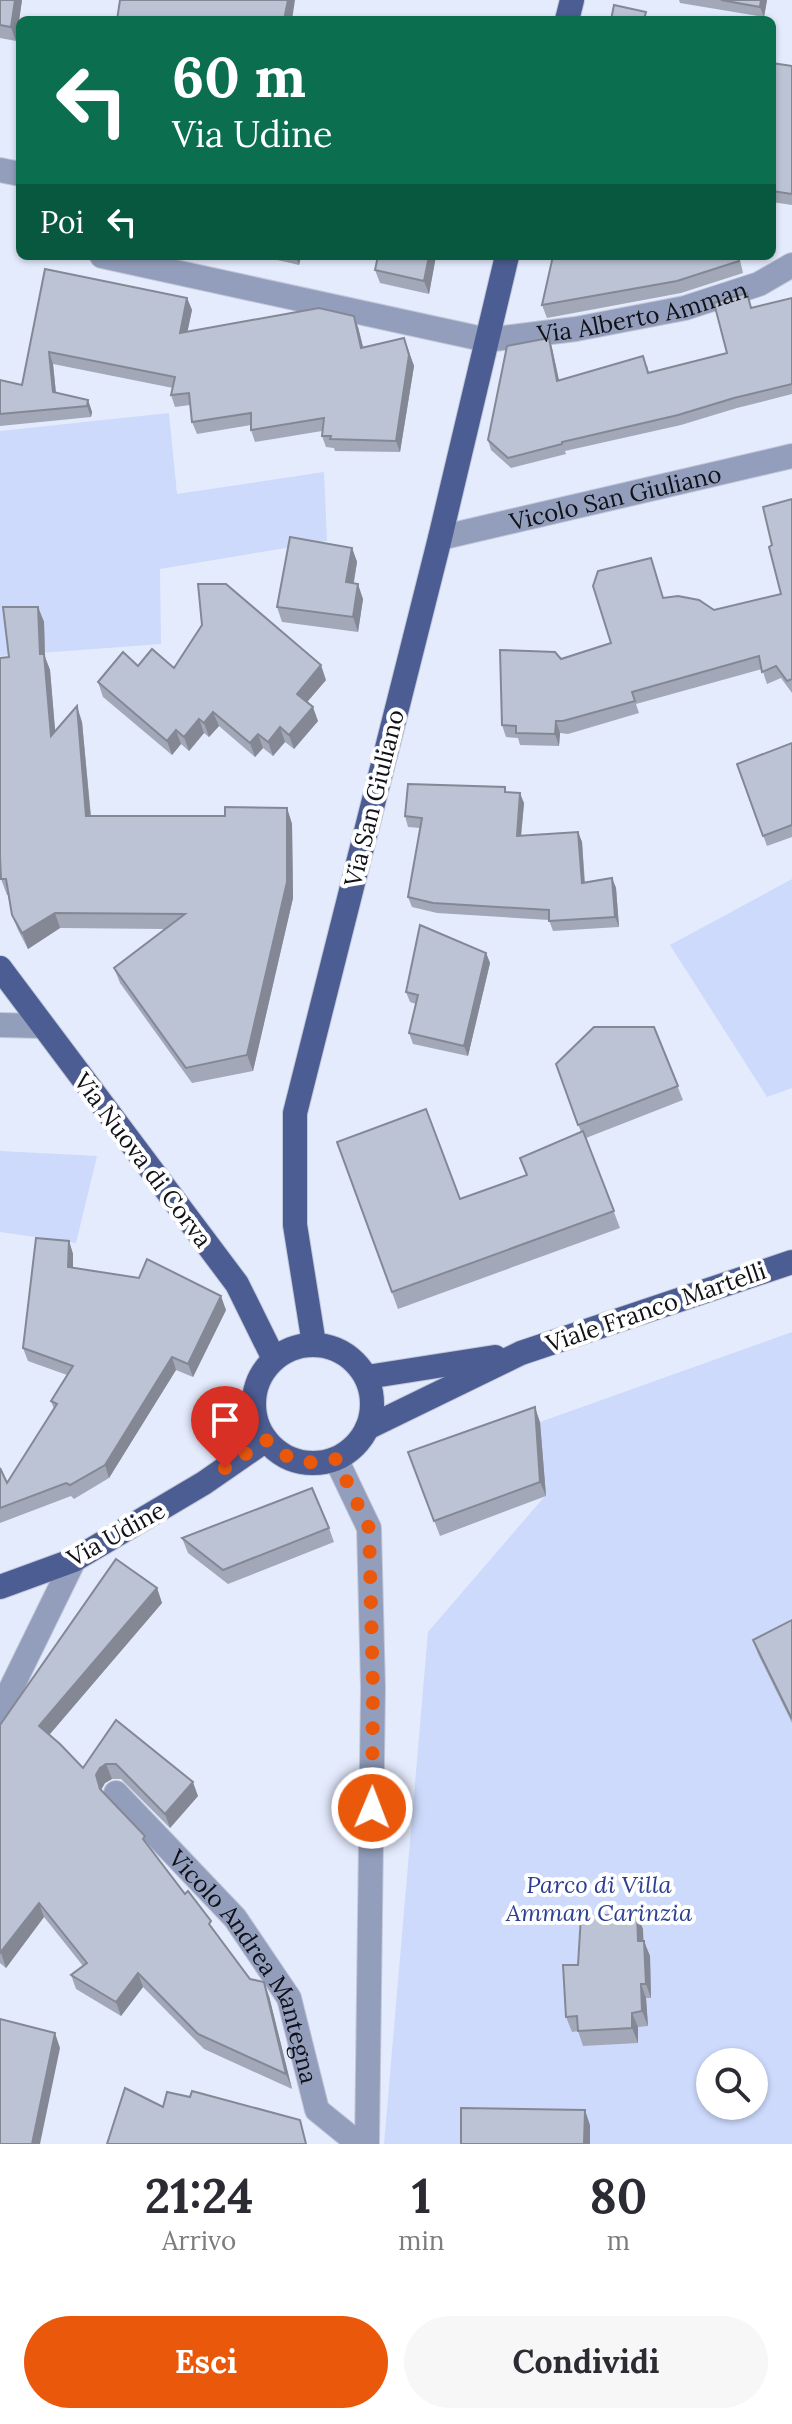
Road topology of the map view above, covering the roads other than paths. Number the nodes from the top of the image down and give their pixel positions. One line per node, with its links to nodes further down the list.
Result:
1 (120, 260): 4 (street, Via Alberto Amman)
2 (506, 260): 4 (main road, Via San Giuliano)
3 (792, 265): 4 (street, Via Alberto Amman)
4 (487, 340): 6 (main road, Via San Giuliano)
5 (792, 456): 6 (street, Vicolo San Giuliano)
6 (440, 538): 11 (main road, Via San Giuliano)
7 (0, 968): 9 (main road, Via Nuova di Corva)
8 (0, 1025): 9 (street)
9 (42, 1026): 13 (main road, Via Nuova di Corva)
10 (792, 1262): 12 (main road, Viale Franco Martelli)
11 (314, 1344): 13 (main road); 14 (main road)
12 (521, 1353): 14 (main road, Viale Franco Martelli); 15 (main road, Viale Franco Martelli)
13 (274, 1359): 16 (main road)
14 (367, 1377): 15 (main road)
15 (367, 1428): 17 (main road)
16 (266, 1440): 17 (main road); 18 (main road, Via Udine)
17 (336, 1459): 23 (street)
18 (74, 1560): 19 (main road, Via Udine); 20 (street)
19 (0, 1587)
20 (0, 1711)
21 (116, 1793): 22 (street, Vicolo Andrea Mantegna)
22 (359, 2144)
23 (367, 2144)

